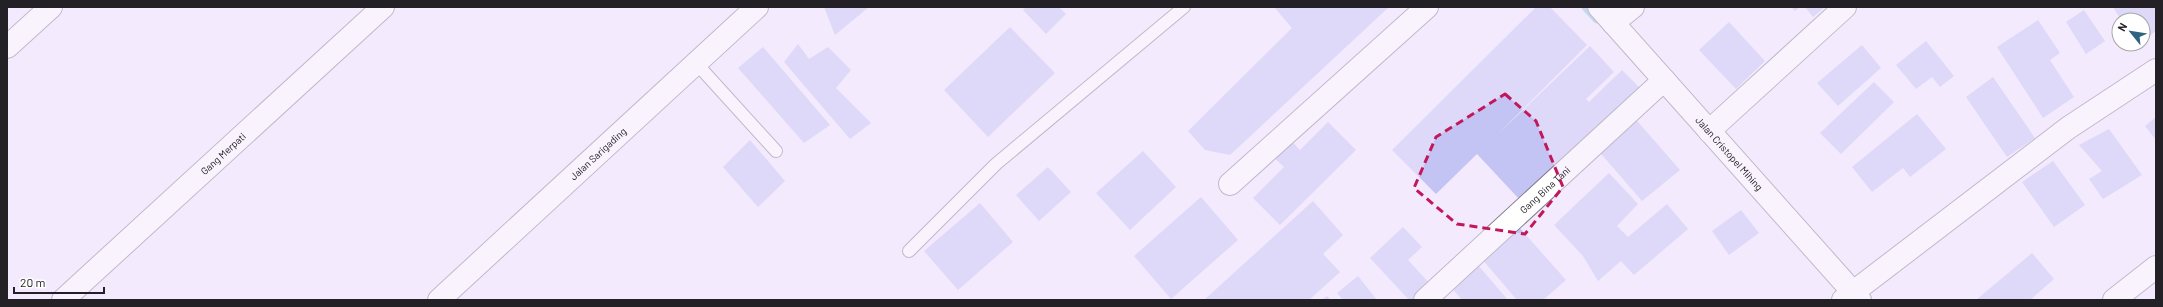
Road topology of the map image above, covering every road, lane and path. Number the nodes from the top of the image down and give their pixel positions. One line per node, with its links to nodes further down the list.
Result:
1 (51, 7): 10 (street)
2 (383, 7): 20 (street, Gang Merpati)
3 (757, 7): 11 (street, Jalan Sarigading)
4 (1184, 7): 17 (lane)
5 (1427, 7): 16 (street)
6 (1599, 7): 9 (street, Jalan Cristopel Mihing)
7 (1632, 7): 9 (street)
8 (1845, 7): 14 (street)
9 (1613, 23): 13 (street, Jalan Cristopel Mihing)
10 (7, 47)
11 (696, 63): 15 (lane); 21 (street, Jalan Sarigading)
12 (2156, 70): 19 (street)
13 (1664, 80): 14 (street, Jalan Cristopel Mihing); 22 (street, Gang Bina Tani)
14 (1710, 131): 19 (street, Jalan Cristopel Mihing)
15 (776, 151)
16 (1230, 184)
17 (909, 250)
18 (2156, 267): 23 (street)
19 (1852, 297)
20 (63, 300)
21 (439, 300)
22 (1425, 300)
23 (2114, 300)

